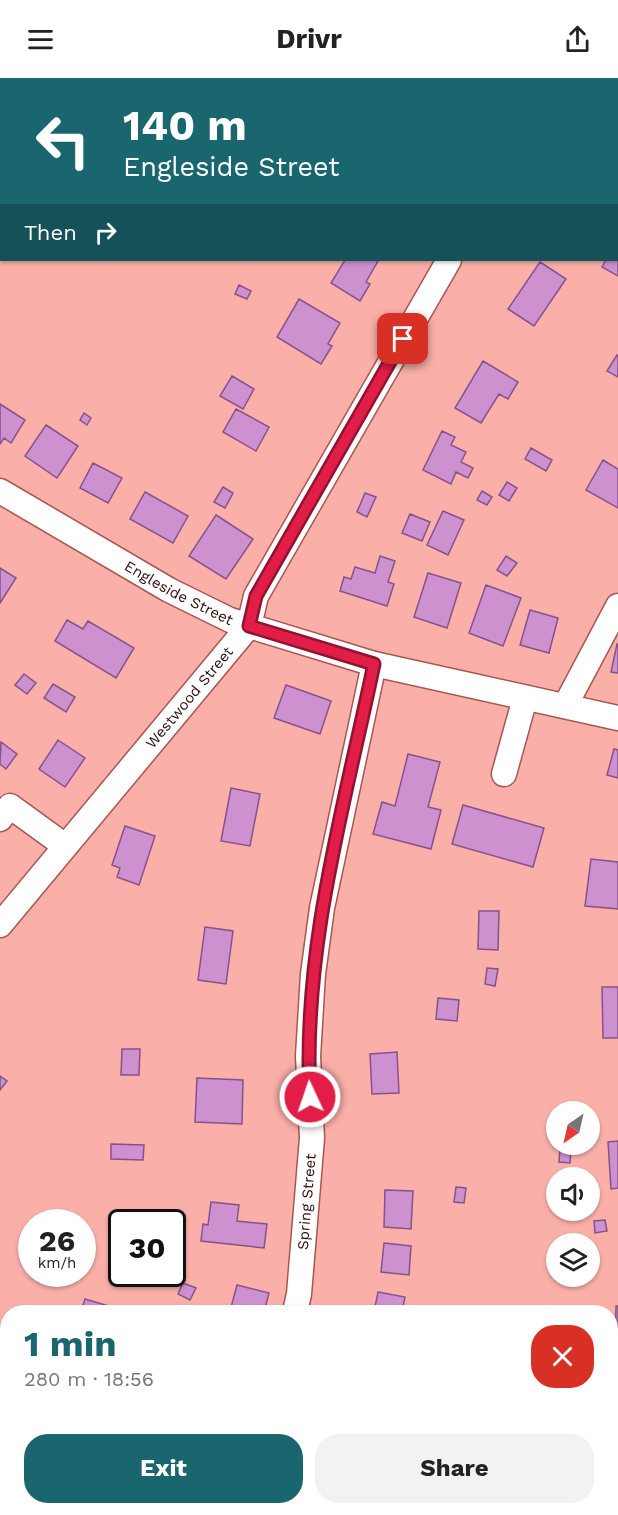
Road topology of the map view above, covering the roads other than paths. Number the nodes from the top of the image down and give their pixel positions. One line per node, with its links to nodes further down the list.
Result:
1 (448, 261): 4 (street, Westwood Street)
2 (0, 491): 4 (street, Engleside Street)
3 (618, 606): 7 (street)
4 (249, 626): 5 (street, Engleside Street); 11 (street, Westwood Street)
5 (374, 664): 6 (street, Engleside Street); 13 (street, Spring Street)
6 (525, 698): 7 (street, Engleside Street); 9 (street)
7 (565, 706): 8 (street, Engleside Street)
8 (618, 718)
9 (504, 774)
10 (0, 819): 11 (street)
11 (65, 846): 12 (street, Westwood Street)
12 (0, 925)
13 (297, 1305)

